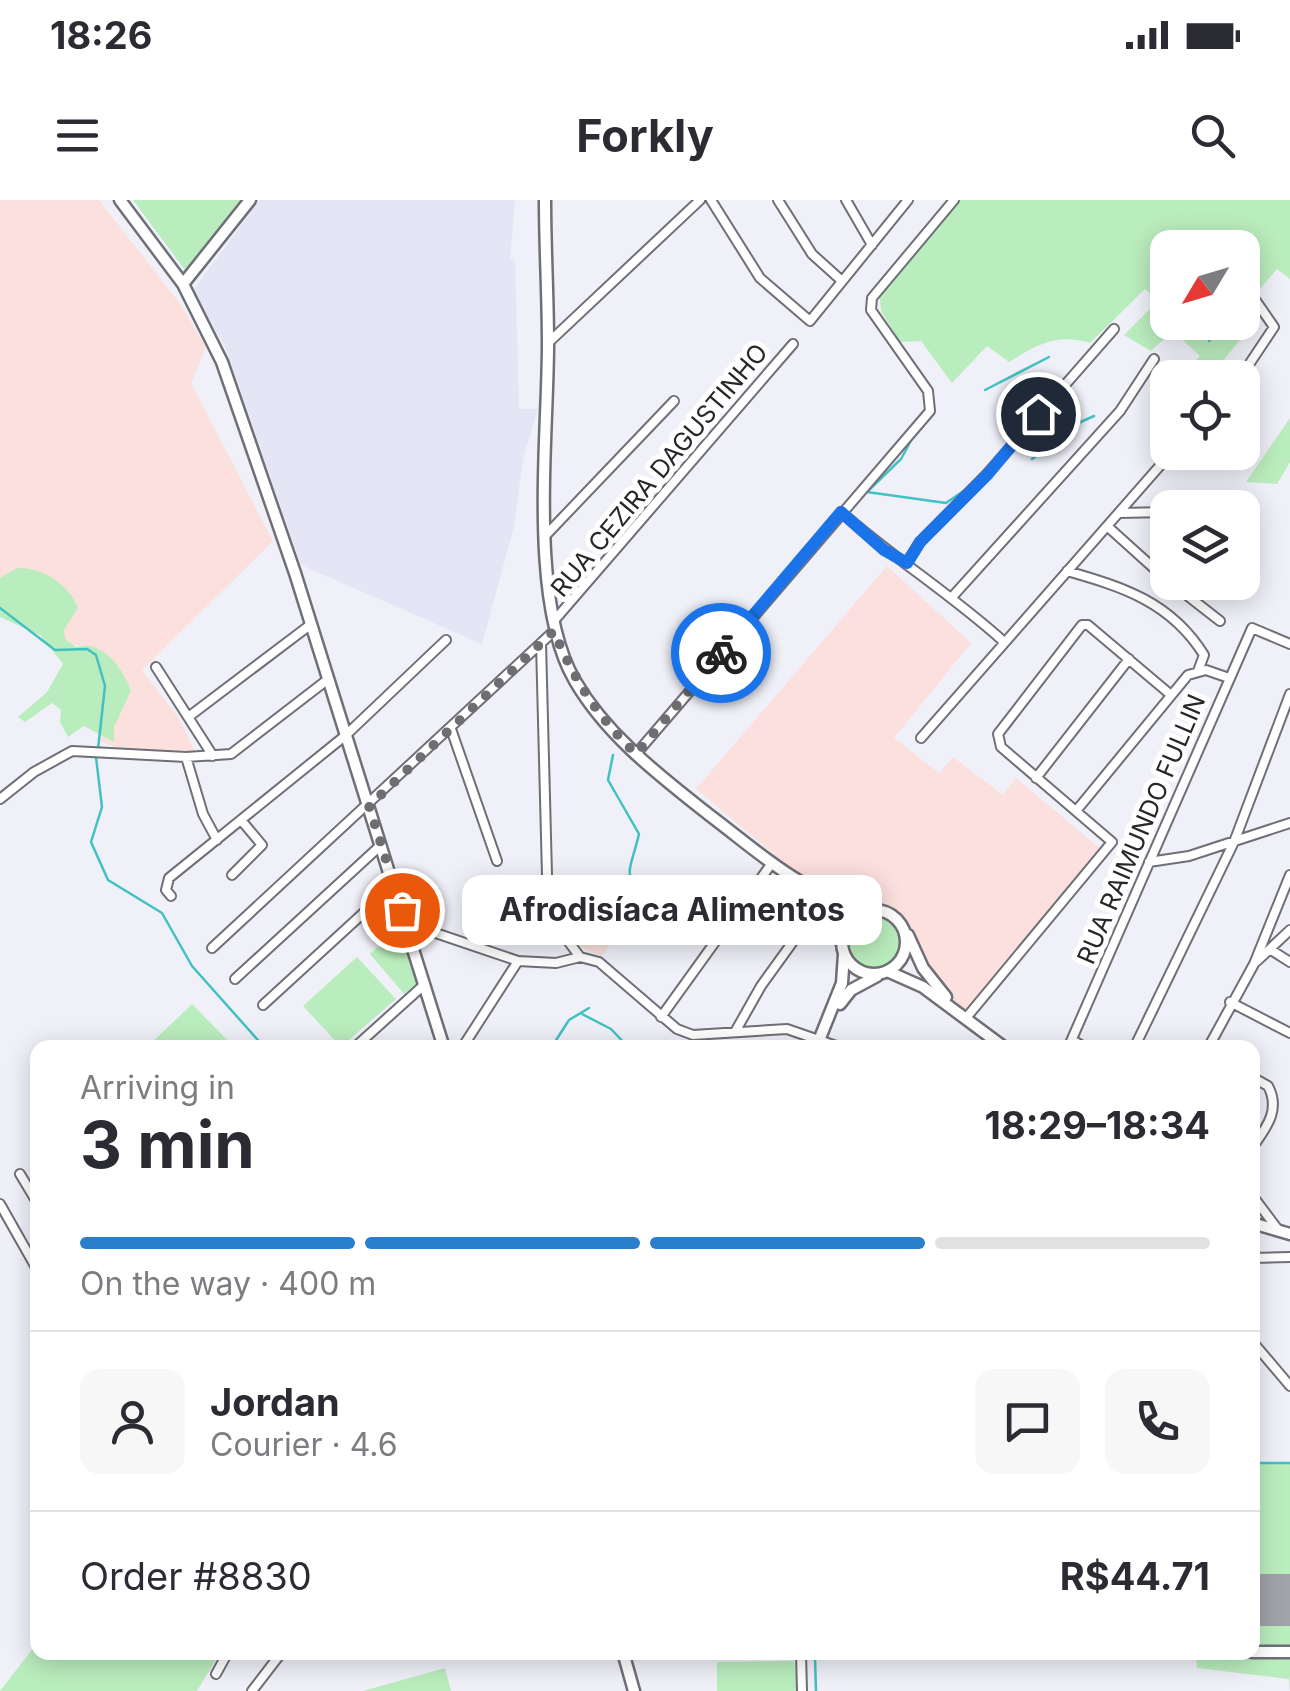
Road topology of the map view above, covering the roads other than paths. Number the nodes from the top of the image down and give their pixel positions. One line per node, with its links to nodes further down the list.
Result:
1 (120, 200): 12 (main road)
2 (250, 200): 12 (main road)
3 (545, 200): 15 (main road)
4 (700, 200): 15 (street)
5 (712, 200): 11 (street)
6 (778, 200): 11 (street)
7 (846, 200): 10 (street)
8 (908, 200): 10 (street)
9 (954, 200): 21 (street)
10 (872, 244): 11 (street)
11 (842, 281)
12 (183, 284): 32 (main road)
13 (1260, 307): 18 (street)
14 (1114, 329): 26 (street)
15 (548, 343): 25 (main road)
16 (793, 344): 33 (street, RUA CEZIRA DAGUSTINHO)
17 (1154, 359): 29 (street)
18 (1252, 360)
19 (674, 401): 25 (street)
20 (1156, 470): 23 (street)
21 (841, 512): 26 (street); 49 (street)
22 (1150, 512): 23 (street)
23 (1119, 513): 24 (street)
24 (1107, 526): 27 (street); 28 (street)
25 (547, 534): 33 (main road)
26 (907, 563): 29 (street)
27 (1150, 565)
28 (1067, 570): 35 (street); 40 (street)
29 (953, 596): 35 (street)
30 (1193, 600): 31 (street)
31 (1220, 621)
32 (310, 625): 42 (main road); 45 (street)
33 (553, 626): 36 (street, RUA CEZIRA DAGUSTINHO); 49 (main road)
34 (446, 640): 47 (street)
35 (1003, 641): 48 (street)
36 (541, 644): 46 (street, RUA CEZIRA DAGUSTINHO); 77 (street)
37 (1290, 644): 41 (street, RUA RAIMUNDO FULLIN)
38 (1129, 659): 44 (street); 52 (street); 52 (street)
39 (156, 667): 45 (street)
40 (1198, 671): 41 (street); 44 (street)
41 (1229, 678): 62 (street, RUA RAIMUNDO FULLIN)
42 (327, 680): 47 (main road); 50 (street)
43 (1290, 694): 59 (street)
44 (1171, 695): 55 (street)
45 (191, 715): 50 (street)
46 (451, 729): 54 (street, RUA CEZIRA DAGUSTINHO); 61 (street)
47 (346, 735): 54 (main road); 56 (street)
48 (921, 738)
49 (636, 754): 63 (main road)
50 (213, 756): 51 (street)
51 (186, 757): 53 (street); 58 (street)
52 (1036, 778): 55 (street)
53 (0, 798)
54 (369, 806): 60 (main road); 74 (street, RUA CEZIRA DAGUSTINHO)
55 (1076, 811): 86 (street)
56 (241, 820): 58 (street); 65 (street)
57 (1290, 823): 59 (street)
58 (217, 840): 68 (street)
59 (1234, 842): 62 (street); 98 (street)
60 (381, 846): 67 (main road); 82 (street)
61 (497, 861)
62 (1149, 862): 97 (street, RUA RAIMUNDO FULLIN)
63 (772, 863): 66 (main road); 87 (street)
64 (1290, 874): 80 (street)
65 (232, 875)
66 (794, 879): 69 (main road); 70 (main road)
67 (394, 885): 71 (main road); 85 (street)
68 (172, 896)
69 (819, 905): 75 (main road); 89 (street)
70 (877, 910): 72 (main road); 75 (main road)
71 (406, 923): 78 (street); 83 (main road)
72 (902, 926): 81 (main road); 86 (main road)
73 (1290, 930): 76 (street)
74 (212, 948)
75 (843, 948): 81 (main road); 88 (main road)
76 (1271, 950): 79 (street); 80 (street)
77 (580, 957): 78 (street); 87 (street)
78 (518, 961): 93 (street)
79 (1290, 962)
80 (1254, 964): 84 (street)
81 (885, 972): 86 (main road); 88 (main road)
82 (235, 979)
83 (425, 984): 91 (street); 92 (main road)
84 (1230, 1002): 90 (street); 99 (street)
85 (263, 1005)
86 (963, 1015): 96 (main road)
87 (661, 1017): 89 (street)
88 (830, 1018): 95 (main road)
89 (736, 1032): 94 (street)
90 (1290, 1034)
91 (363, 1040)
92 (442, 1040)
93 (467, 1040)
94 (812, 1040)
95 (820, 1040)
96 (995, 1040)
97 (1072, 1040)
98 (1138, 1040)
99 (1212, 1040)
100 (1260, 1082): 101 (street)
101 (1260, 1137)
102 (20, 1174): 103 (street)
103 (30, 1191)
104 (0, 1204): 108 (street)
105 (1260, 1204): 107 (street)
106 (1260, 1226): 107 (main road)
107 (1285, 1234)
108 (30, 1256)
109 (1290, 1257): 110 (street)
110 (1260, 1258)
111 (1260, 1350): 112 (street)
112 (1290, 1386)
113 (1260, 1652): 114 (main road)
114 (1290, 1652)
115 (224, 1660): 119 (street)
116 (276, 1660): 120 (street)
117 (625, 1660): 121 (main road)
118 (804, 1660): 122 (street)
119 (216, 1674)
120 (252, 1691)
121 (634, 1691)
122 (802, 1691)

